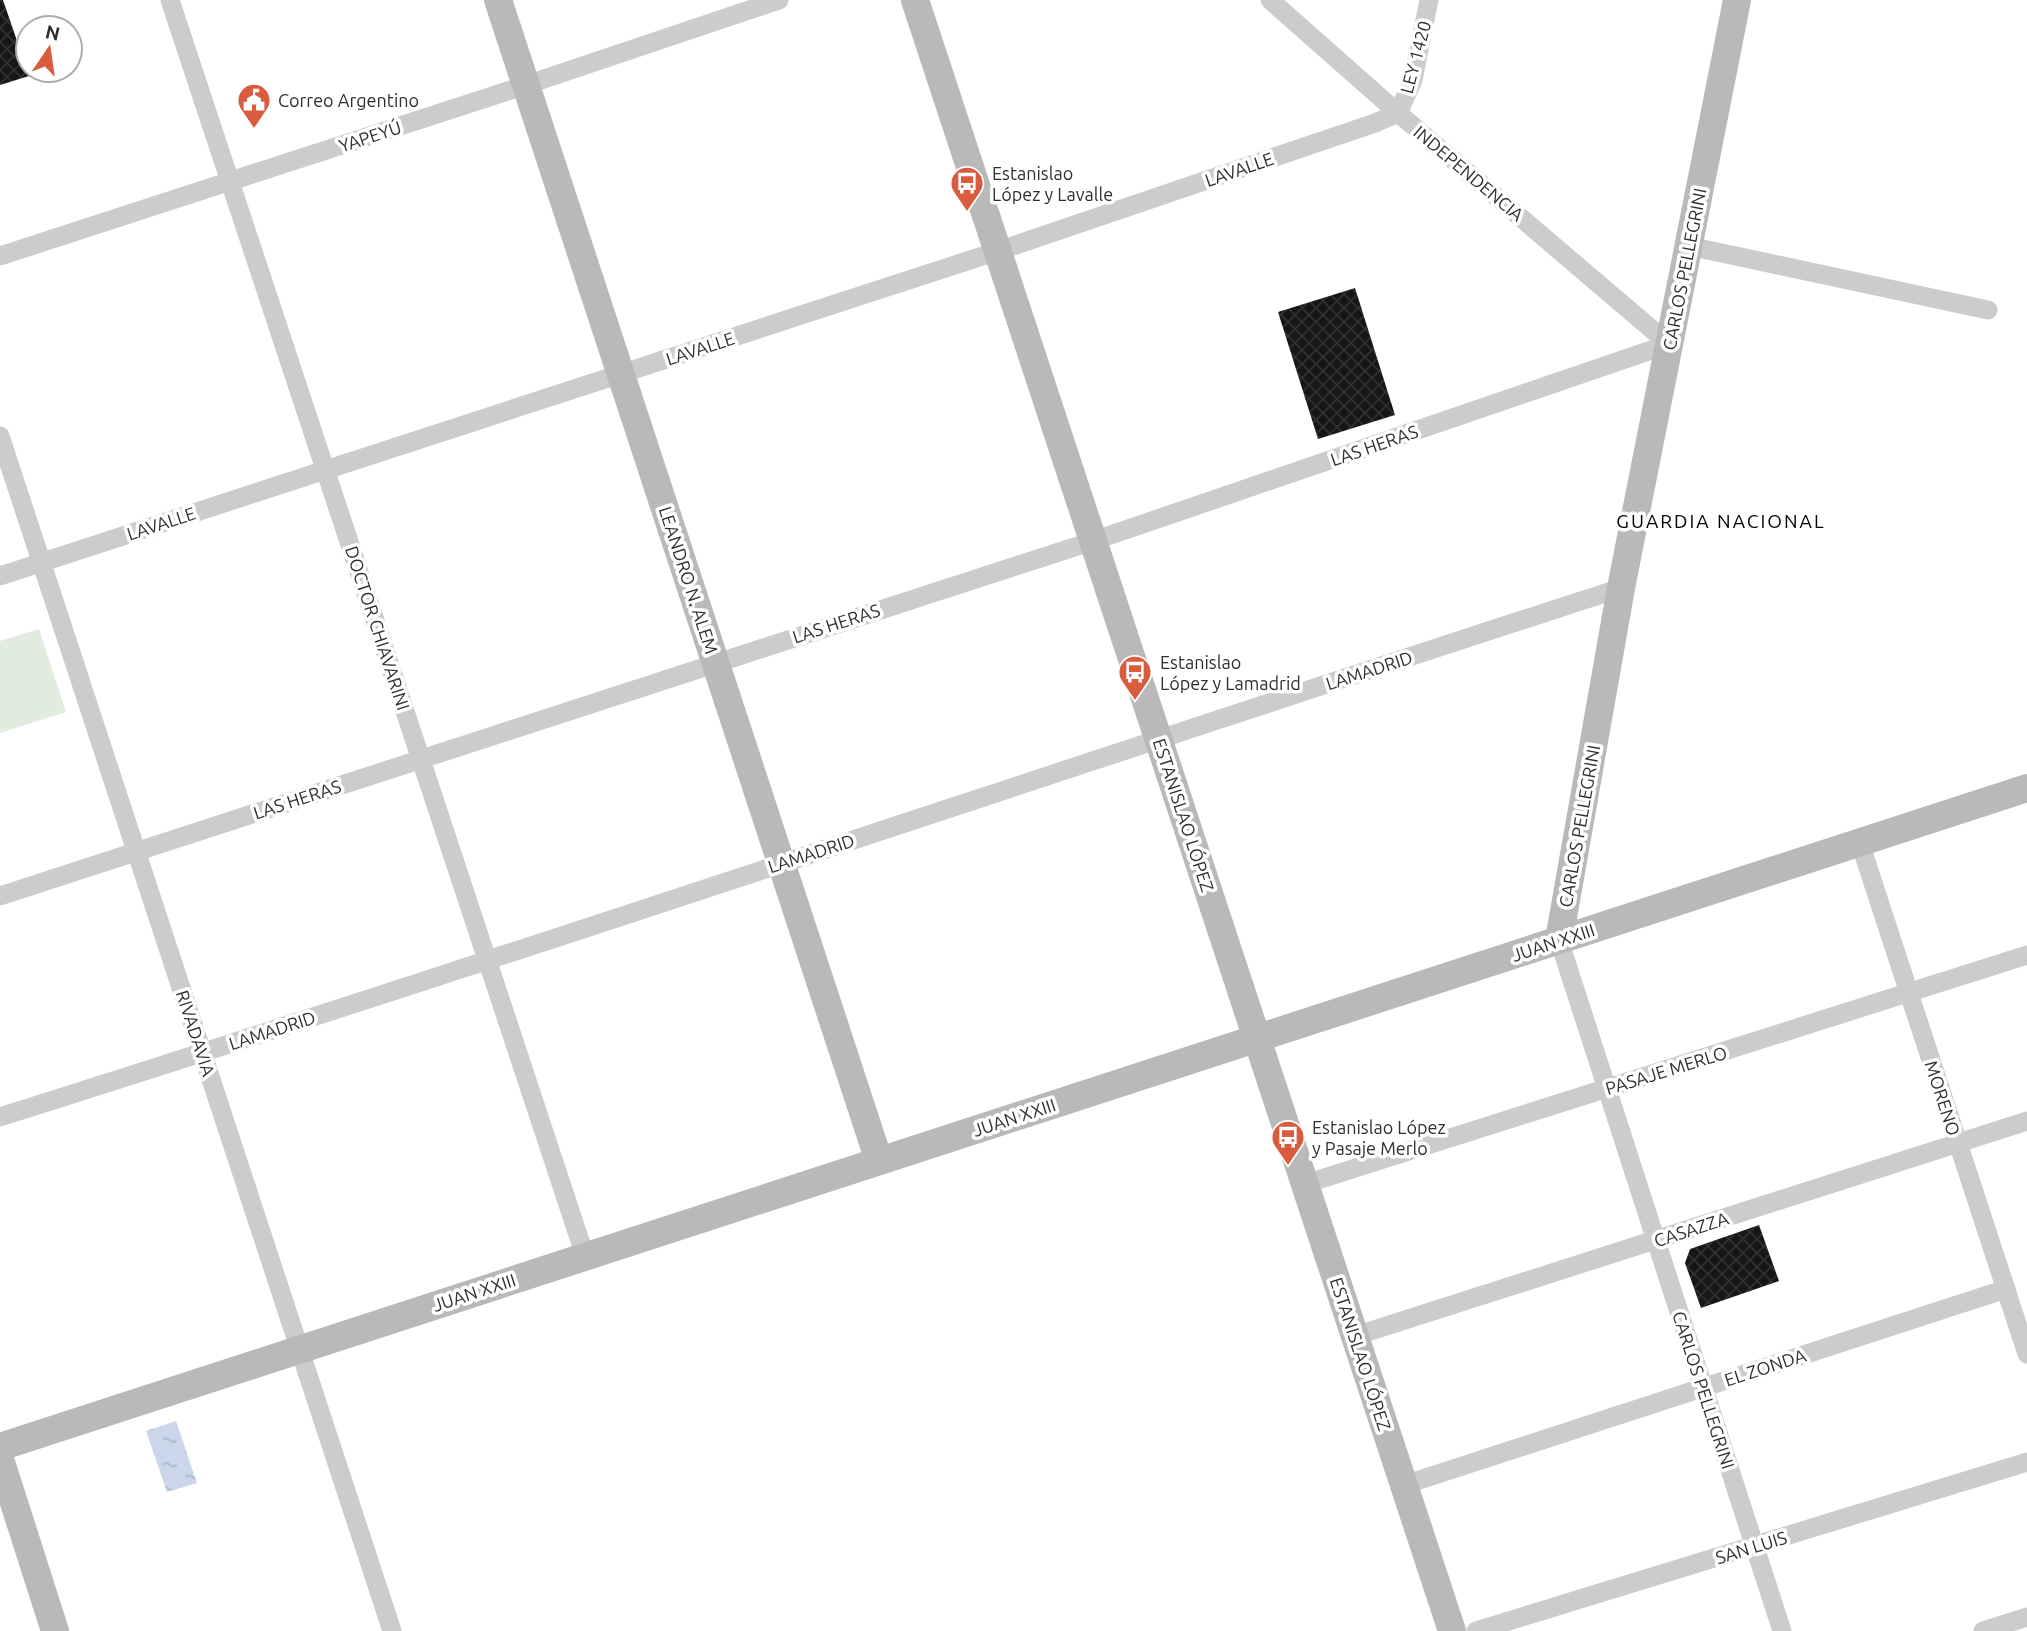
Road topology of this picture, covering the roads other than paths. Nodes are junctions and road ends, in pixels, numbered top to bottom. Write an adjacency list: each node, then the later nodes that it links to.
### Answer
1 (170, 0): 10 (street, DOCTOR CHIAVARINI)
2 (498, 0): 8 (main road, LEANDRO N. ALEM)
3 (779, 0): 8 (street, YAPEYÚ)
4 (915, 0): 12 (main road, ESTANISLAO LÓPEZ)
5 (1270, 0): 9 (street, INDEPENDENCIA)
6 (1429, 0): 9 (street, LEY 1420)
7 (1737, 0): 11 (main road, CARLOS PELLEGRINI)
8 (526, 85): 10 (street, YAPEYÚ); 16 (main road, LEANDRO N. ALEM)
9 (1398, 113): 12 (street, LAVALLE); 15 (street, INDEPENDENCIA)
10 (230, 181): 13 (street, YAPEYÚ); 18 (street, DOCTOR CHIAVARINI)
11 (1689, 246): 14 (street); 15 (main road, CARLOS PELLEGRINI)
12 (998, 251): 16 (street, LAVALLE); 19 (main road, ESTANISLAO LÓPEZ)
13 (0, 256)
14 (1988, 310)
15 (1669, 344): 19 (street, LAS HERAS); 22 (main road, CARLOS PELLEGRINI)
16 (621, 374): 18 (street, LAVALLE); 23 (main road, LEANDRO N. ALEM)
17 (0, 436): 20 (street, RIVADAVIA)
18 (325, 470): 20 (street, LAVALLE); 25 (street, DOCTOR CHIAVARINI)
19 (1093, 541): 23 (street, LAS HERAS); 24 (main road, ESTANISLAO LÓPEZ)
20 (41, 562): 21 (street, LAVALLE); 28 (street, RIVADAVIA)
21 (0, 576)
22 (1621, 588): 24 (street, LAMADRID); 31 (main road, CARLOS PELLEGRINI)
23 (715, 662): 25 (street, LAS HERAS); 29 (main road, LEANDRO N. ALEM)
24 (1158, 738): 29 (street, LAMADRID); 35 (main road, ESTANISLAO LÓPEZ)
25 (421, 758): 28 (street, LAS HERAS); 33 (street, DOCTOR CHIAVARINI)
26 (2027, 788): 27 (main road, JUAN XXIII)
27 (1860, 843): 31 (main road, JUAN XXIII); 34 (street, MORENO)
28 (136, 851): 30 (street, LAS HERAS); 36 (street, RIVADAVIA)
29 (781, 862): 33 (street, LAMADRID); 41 (main road, LEANDRO N. ALEM)
30 (0, 896)
31 (1559, 940): 35 (main road, JUAN XXIII); 37 (street, CARLOS PELLEGRINI)
32 (2027, 955): 34 (street, PASAJE MERLO)
33 (487, 959): 36 (street, LAMADRID); 44 (street, DOCTOR CHIAVARINI)
34 (1909, 994): 37 (street, PASAJE MERLO); 40 (street, MORENO)
35 (1258, 1038): 41 (main road, JUAN XXIII); 42 (main road, ESTANISLAO LÓPEZ)
36 (203, 1053): 38 (street, LAMADRID); 47 (street, RIVADAVIA)
37 (1607, 1089): 42 (street, PASAJE MERLO); 43 (street, CARLOS PELLEGRINI)
38 (0, 1117)
39 (2027, 1121): 40 (street, CASAZZA)
40 (1958, 1144): 43 (street, CASAZZA); 45 (street, MORENO)
41 (879, 1161): 44 (main road, JUAN XXIII)
42 (1305, 1184): 46 (main road, ESTANISLAO LÓPEZ)
43 (1656, 1240): 46 (street, CASAZZA); 49 (street, CARLOS PELLEGRINI)
44 (585, 1256): 47 (main road, JUAN XXIII)
45 (2006, 1289): 48 (street, MORENO); 49 (street, EL ZONDA)
46 (1355, 1336): 53 (main road, ESTANISLAO LÓPEZ)
47 (300, 1349): 50 (main road, JUAN XXIII); 57 (street, RIVADAVIA)
48 (2027, 1354)
49 (1703, 1387): 53 (street, EL ZONDA); 54 (street, CARLOS PELLEGRINI)
50 (0, 1447)
51 (0, 1459): 56 (main road)
52 (2027, 1462): 54 (street, SAN LUIS)
53 (1404, 1485): 58 (main road, ESTANISLAO LÓPEZ)
54 (1755, 1546): 59 (street, SAN LUIS); 60 (street, CARLOS PELLEGRINI)
55 (2027, 1617): 61 (street)
56 (55, 1631)
57 (393, 1631)
58 (1452, 1631)
59 (1476, 1631)
60 (1782, 1631)
61 (1983, 1631)

